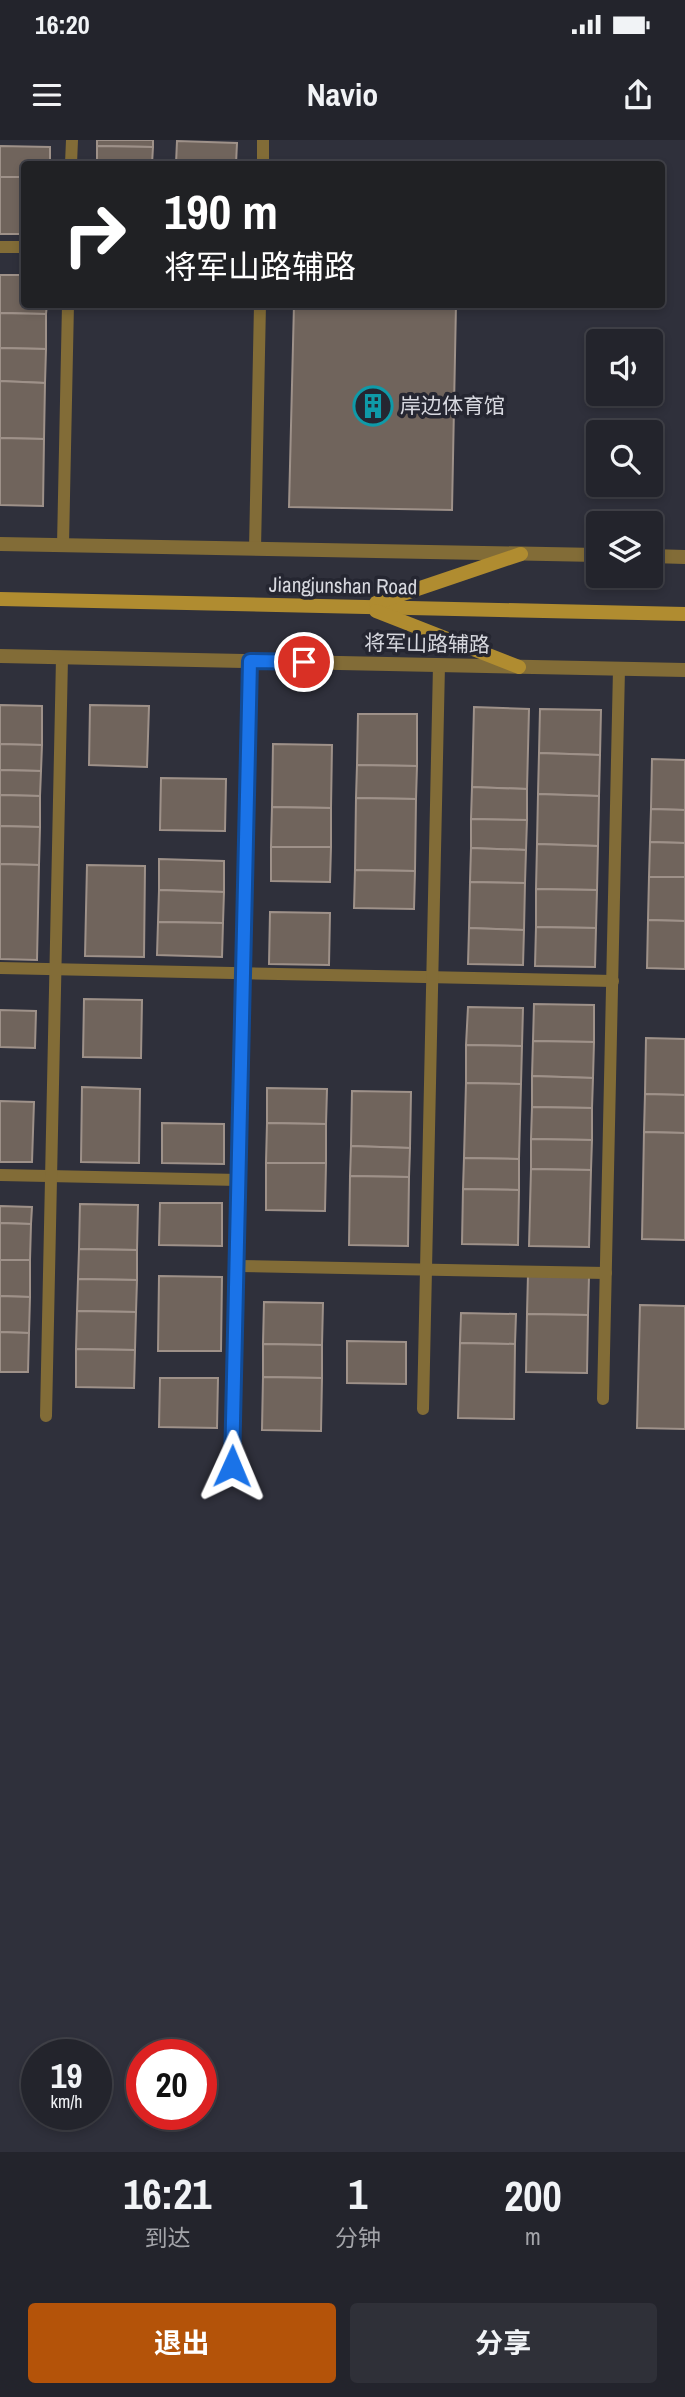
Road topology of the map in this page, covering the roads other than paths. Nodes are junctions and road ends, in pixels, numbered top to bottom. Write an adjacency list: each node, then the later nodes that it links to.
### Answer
1 (72, 140): 3 (lane)
2 (263, 140): 4 (lane)
3 (71, 161)
4 (263, 161)
5 (0, 247): 6 (lane)
6 (21, 247)
7 (68, 308): 10 (lane)
8 (260, 308): 11 (lane)
9 (0, 544): 10 (street)
10 (64, 545): 11 (street)
11 (255, 549): 12 (street)
12 (521, 554): 13 (street); 17 (street)
13 (586, 555)
14 (663, 556): 15 (street)
15 (685, 557)
16 (0, 599): 17 (street, Jiangjunshan Road)
17 (365, 607): 18 (street, Jiangjunshan Road); 23 (street)
18 (685, 614)
19 (0, 656): 20 (street, 将军山路辅路)
20 (62, 657): 21 (street, 将军山路辅路); 27 (lane)
21 (250, 661): 22 (street, 将军山路辅路); 28 (lane)
22 (439, 665): 23 (street, 将军山路辅路); 29 (lane)
23 (519, 667): 24 (street, 将军山路辅路)
24 (619, 669): 25 (street, 将军山路辅路); 30 (lane)
25 (685, 670)
26 (0, 968): 27 (lane)
27 (55, 969): 28 (lane); 32 (lane)
28 (243, 974): 29 (lane); 33 (lane)
29 (432, 977): 30 (lane); 35 (lane)
30 (612, 981): 36 (lane)
31 (0, 1175): 32 (lane)
32 (51, 1176): 33 (lane); 39 (lane)
33 (239, 1180): 34 (lane)
34 (237, 1266): 35 (lane); 40 (lane)
35 (426, 1270): 36 (lane); 38 (lane)
36 (606, 1273): 37 (lane)
37 (603, 1399)
38 (423, 1409)
39 (46, 1416)
40 (232, 1466)

